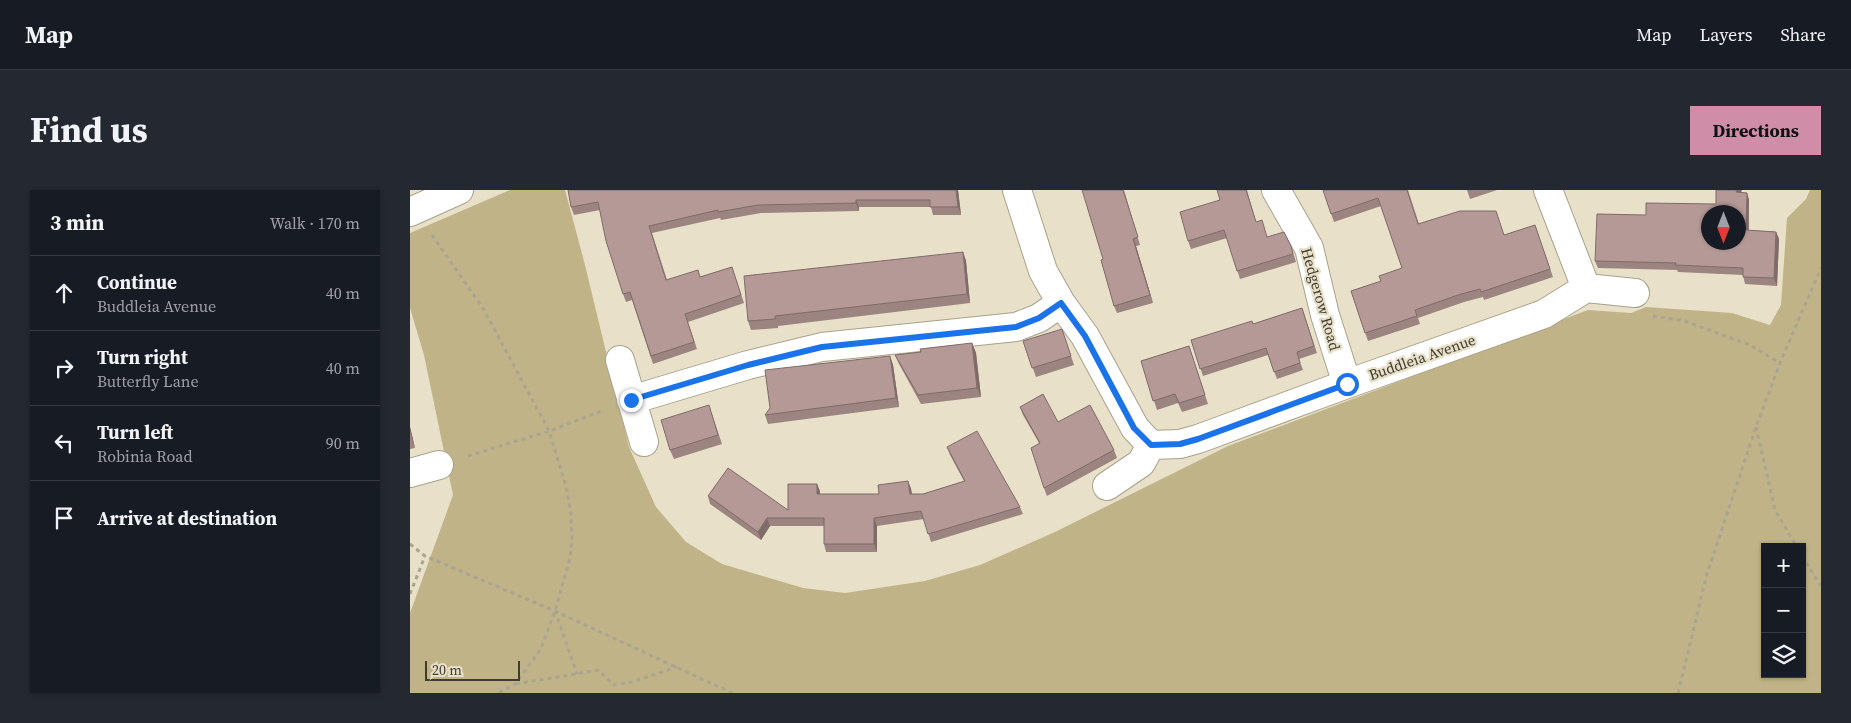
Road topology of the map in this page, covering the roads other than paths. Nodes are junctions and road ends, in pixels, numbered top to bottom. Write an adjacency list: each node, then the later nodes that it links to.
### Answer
1 (459, 190): 5 (street)
2 (1017, 190): 8 (street)
3 (1276, 190): 10 (street, Hedgerow Road)
4 (1548, 190): 6 (street)
5 (414, 210)
6 (1586, 288): 7 (street); 10 (street, Buddleia Avenue)
7 (1635, 293)
8 (1061, 303): 11 (street); 13 (street)
9 (620, 360): 11 (street)
10 (1347, 384): 13 (street, Buddleia Avenue)
11 (631, 400): 12 (street)
12 (644, 442)
13 (1151, 445): 16 (street)
14 (439, 465): 15 (street)
15 (410, 473)
16 (1107, 486)

